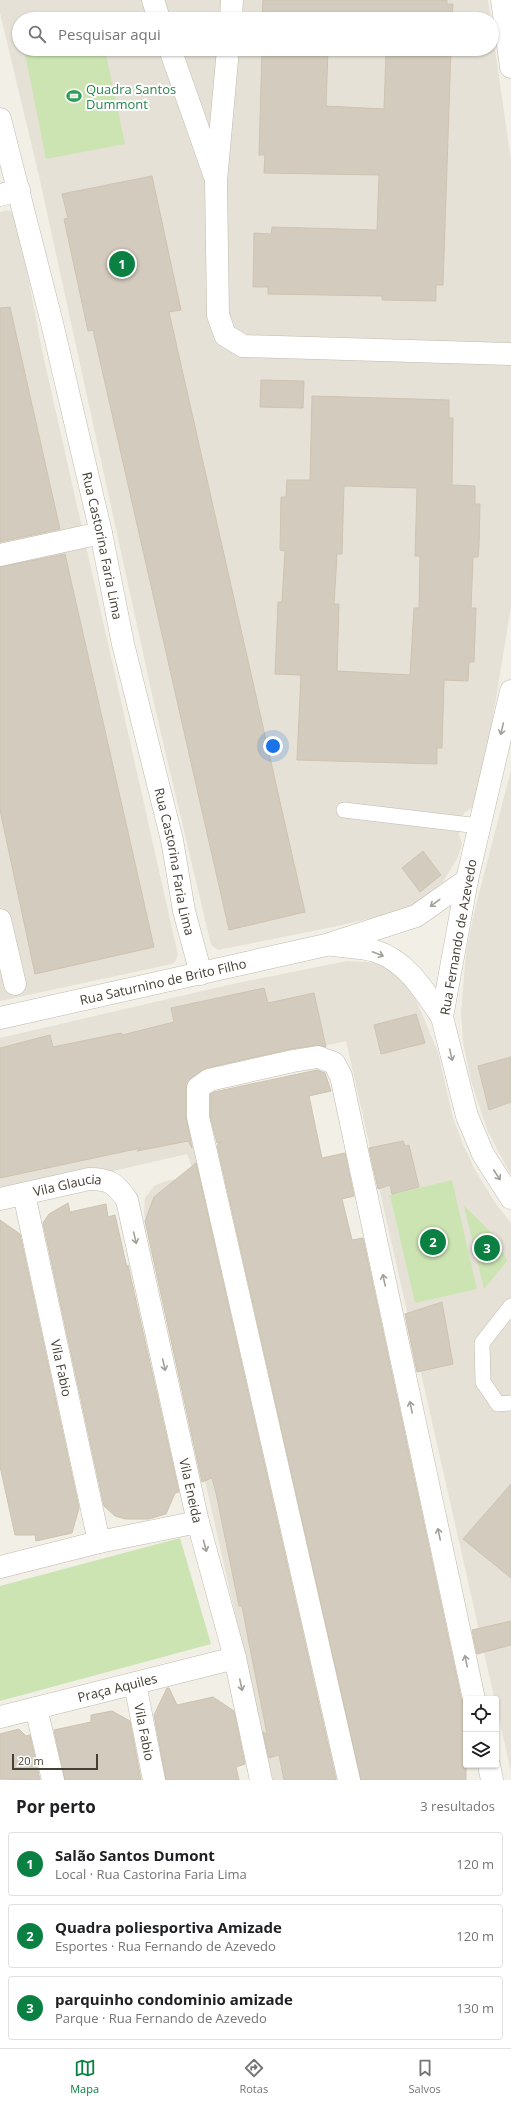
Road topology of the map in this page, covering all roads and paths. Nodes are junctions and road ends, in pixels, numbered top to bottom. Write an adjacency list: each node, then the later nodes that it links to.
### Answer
1 (154, 0): 4 (street)
2 (232, 0): 5 (street)
3 (502, 0): 8 (street)
4 (157, 12)
5 (231, 12)
6 (172, 56): 10 (street)
7 (227, 56): 10 (street)
8 (511, 67)
9 (0, 119): 11 (street, Rua Castorina Faria Lima)
10 (216, 181): 12 (street)
11 (10, 192): 13 (street, Rua Castorina Faria Lima)
12 (511, 354)
13 (101, 533): 14 (street); 21 (street, Rua Castorina Faria Lima)
14 (0, 555)
15 (511, 691): 17 (street, Rua Fernando de Azevedo, one-way to 17)
16 (344, 810): 17 (lane)
17 (479, 826): 18 (street, Rua Fernando de Azevedo)
18 (466, 880): 20 (street, Rua Saturnino de Brito Filho, one-way to 20); 23 (street, Rua Fernando de Azevedo)
19 (0, 920): 22 (street)
20 (326, 945): 21 (street, Rua Saturnino de Brito Filho); 23 (street, Rua Saturnino de Brito Filho, one-way to 23)
21 (201, 974): 24 (street, Rua Saturnino de Brito Filho)
22 (15, 984)
23 (442, 1017): 26 (street, Rua Fernando de Azevedo, one-way to 26)
24 (0, 1018)
25 (24, 1194): 27 (street, Vila Glaucia); 28 (street, Vila Glaucia); 32 (street, Vila Fabio)
26 (511, 1198)
27 (0, 1199)
28 (127, 1200): 31 (street, Vila Eneida, one-way to 31)
29 (511, 1306): 30 (lane)
30 (511, 1403)
31 (198, 1522): 32 (street); 34 (street, Vila Eneida, one-way to 34)
32 (99, 1542): 33 (street)
33 (1, 1563)
34 (235, 1658): 35 (street, Praça Aquiles); 42 (street, Vila Eneida, one-way to 42)
35 (135, 1684): 37 (street, Praça Aquiles); 41 (street, Vila Fabio)
36 (473, 1696): 43 (street, one-way to 43)
37 (36, 1708): 38 (street, Praça Aquiles); 40 (street)
38 (0, 1717)
39 (490, 1768): 44 (street)
40 (53, 1780)
41 (154, 1780)
42 (260, 1780)
43 (349, 1780)
44 (492, 1780)

